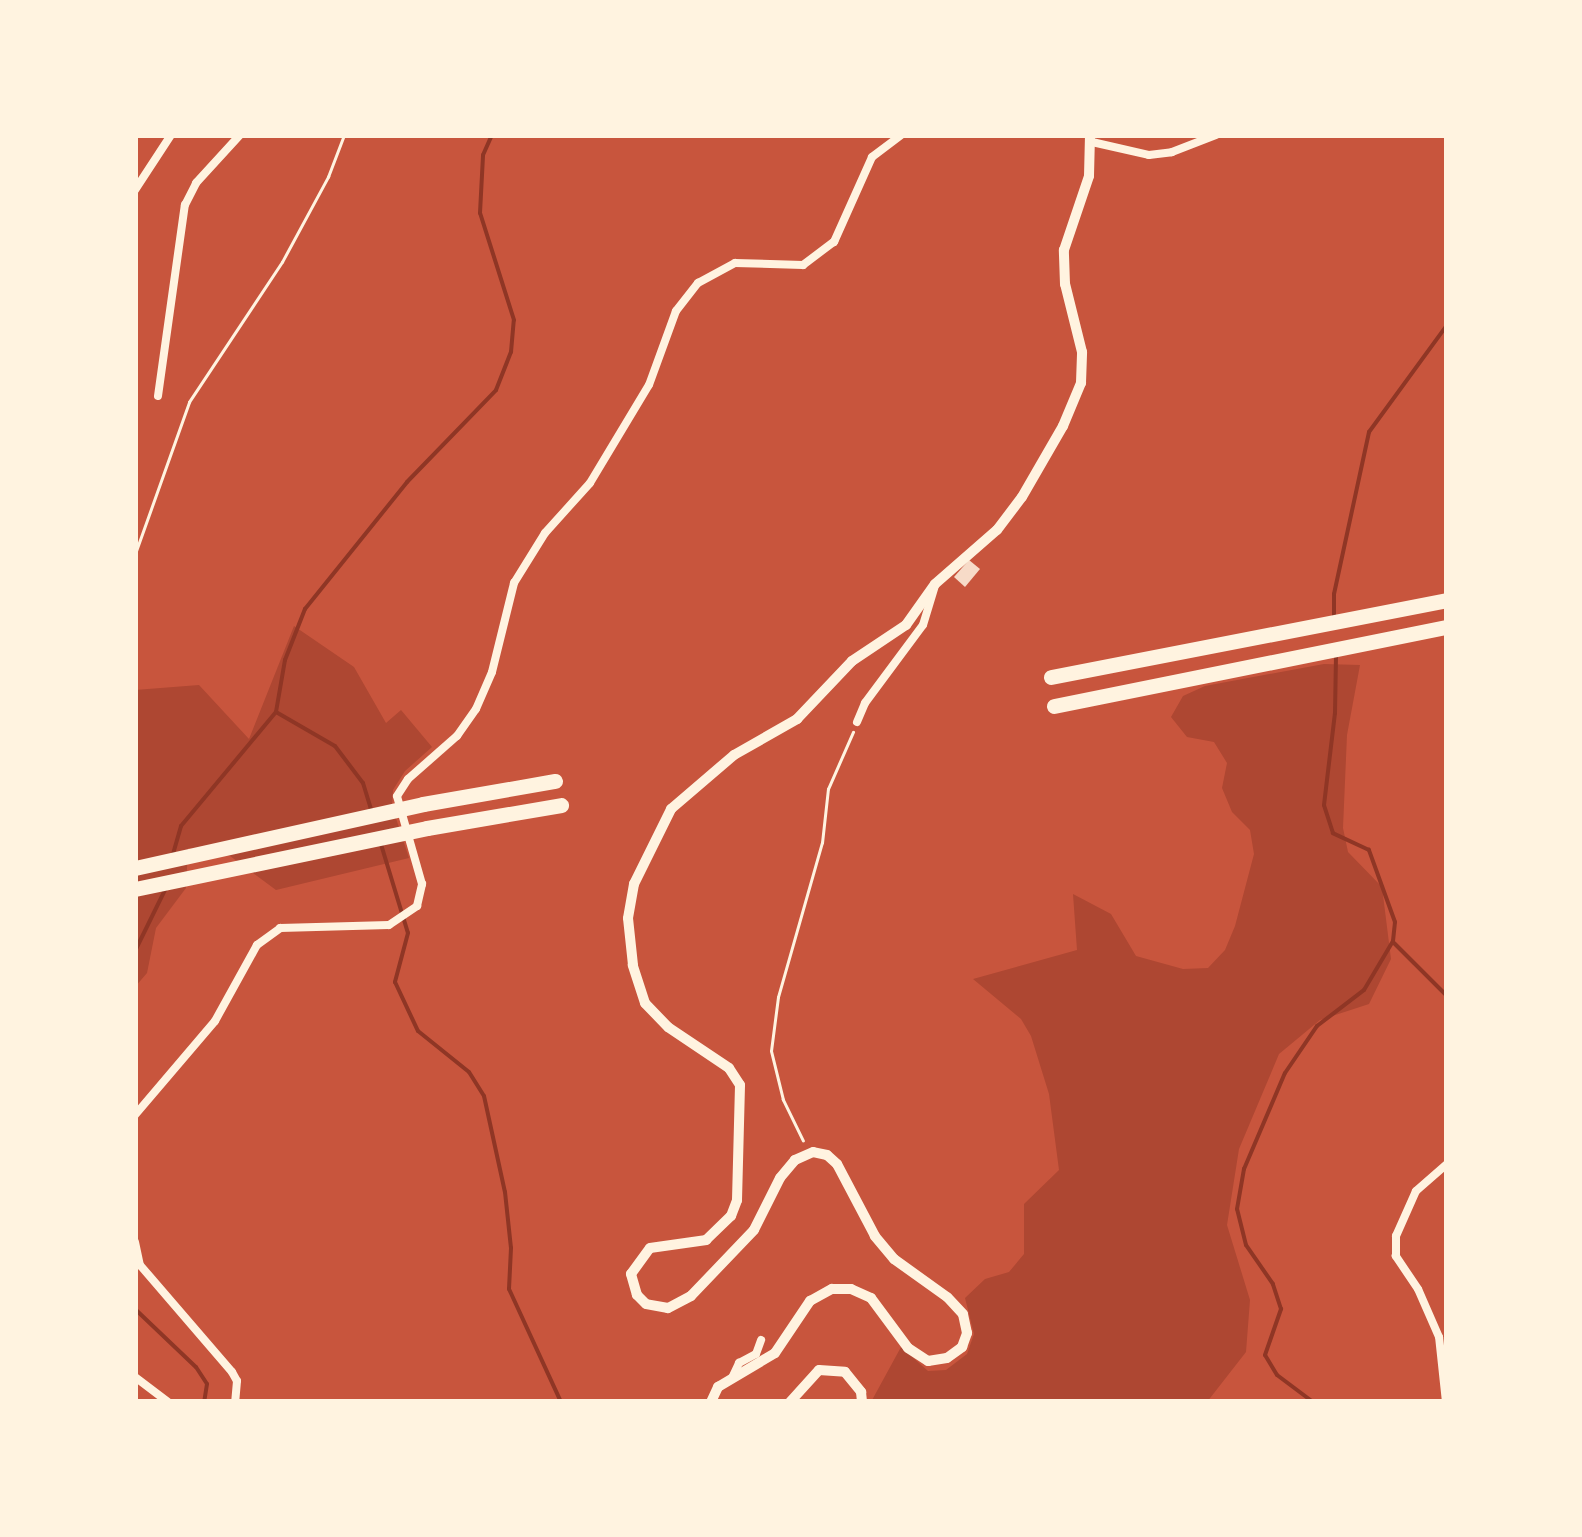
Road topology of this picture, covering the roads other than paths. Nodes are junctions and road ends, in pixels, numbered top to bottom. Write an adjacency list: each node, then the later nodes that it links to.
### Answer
1 (171, 135): 6 (street)
2 (240, 135): 7 (street)
3 (901, 135): 18 (street)
4 (1216, 135): 5 (street)
5 (1091, 139): 8 (street)
6 (135, 190)
7 (158, 396)
8 (935, 584): 13 (street); 23 (street)
9 (1447, 600): 11 (highway)
10 (1447, 627): 12 (highway)
11 (1051, 677)
12 (1054, 706)
13 (857, 722)
14 (555, 781): 16 (highway)
15 (561, 806): 17 (highway)
16 (135, 868)
17 (135, 889)
18 (135, 1115)
19 (1447, 1164): 29 (street)
20 (135, 1242): 25 (street)
21 (761, 1340): 23 (street)
22 (135, 1377): 24 (street)
23 (732, 1379): 26 (street)
24 (168, 1402)
25 (236, 1402)
26 (711, 1402)
27 (790, 1402): 28 (street)
28 (862, 1402)
29 (1446, 1402)

